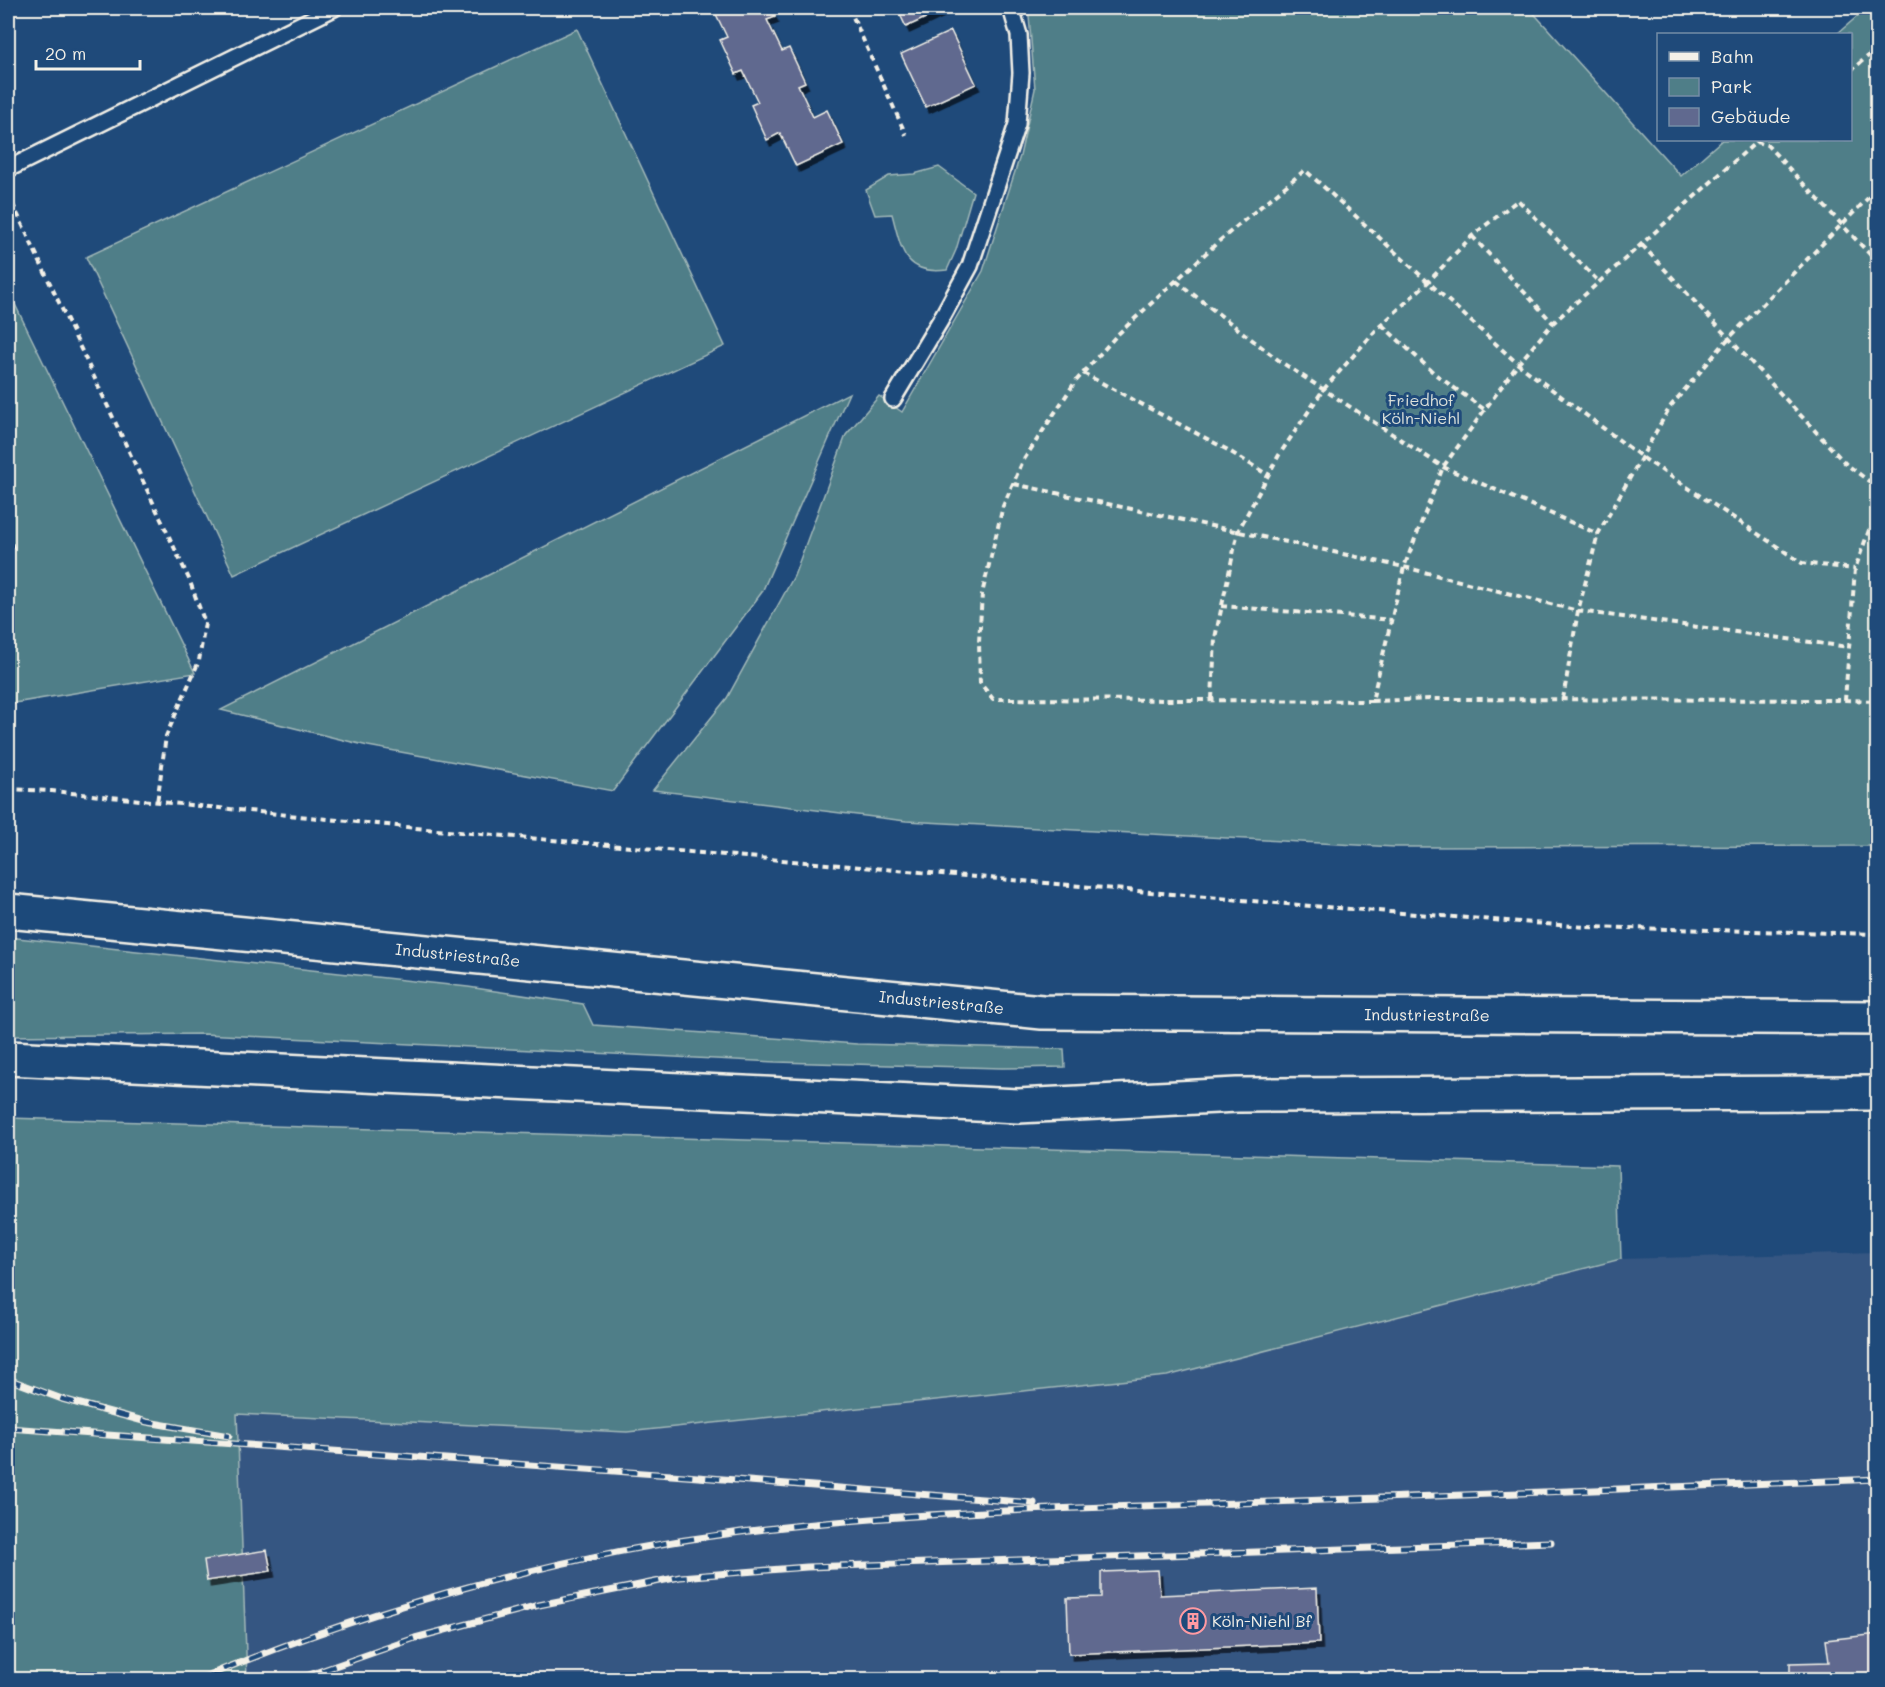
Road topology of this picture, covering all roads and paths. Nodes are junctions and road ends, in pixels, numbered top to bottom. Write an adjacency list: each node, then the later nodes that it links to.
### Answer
1 (334, 8): 9 (lane)
2 (849, 8): 6 (path)
3 (1011, 8): 25 (lane)
4 (1878, 48): 5 (path)
5 (1852, 70)
6 (906, 135)
7 (1772, 141): 8 (path)
8 (1767, 145): 12 (path); 14 (path)
9 (8, 169)
10 (1878, 188): 12 (path)
11 (8, 194): 49 (path)
12 (1840, 224): 15 (path); 21 (path)
13 (1472, 236): 17 (path); 18 (path); 19 (path)
14 (1642, 245): 18 (path); 21 (path)
15 (1878, 263)
16 (1176, 281): 17 (path); 23 (path); 24 (path)
17 (1428, 282): 20 (path); 22 (path)
18 (1599, 282): 19 (path)
19 (1553, 323): 22 (path)
20 (1382, 325): 24 (path); 26 (path)
21 (1728, 339): 27 (path); 31 (path)
22 (1518, 364): 26 (path); 27 (path)
23 (1083, 373): 29 (path); 30 (path)
24 (1323, 390): 28 (path); 29 (path)
25 (893, 399)
26 (1485, 410): 28 (path)
27 (1643, 458): 35 (path); 38 (path)
28 (1443, 467): 35 (path); 37 (path)
29 (1268, 475): 33 (path)
30 (1014, 484): 33 (path); 43 (path)
31 (1878, 488)
32 (1878, 515): 38 (path)
33 (1238, 531): 37 (path); 39 (path)
34 (8, 534): 36 (path)
35 (1598, 534): 40 (path)
36 (8, 550)
37 (1404, 567): 40 (path); 41 (path)
38 (1854, 569): 42 (path)
39 (1221, 606): 41 (path); 43 (path)
40 (1578, 611): 42 (path); 44 (path)
41 (1392, 620): 47 (path)
42 (1848, 647): 45 (path)
43 (1212, 699): 47 (path)
44 (1563, 699): 45 (path); 47 (path)
45 (1845, 700): 46 (path)
46 (1878, 700)
47 (1372, 701)
48 (8, 789): 49 (path)
49 (158, 803): 51 (path)
50 (8, 911): 52 (highway, Industriestraße)
51 (1878, 934)
52 (1878, 1018)
53 (8, 1058): 54 (highway)
54 (1878, 1093)

